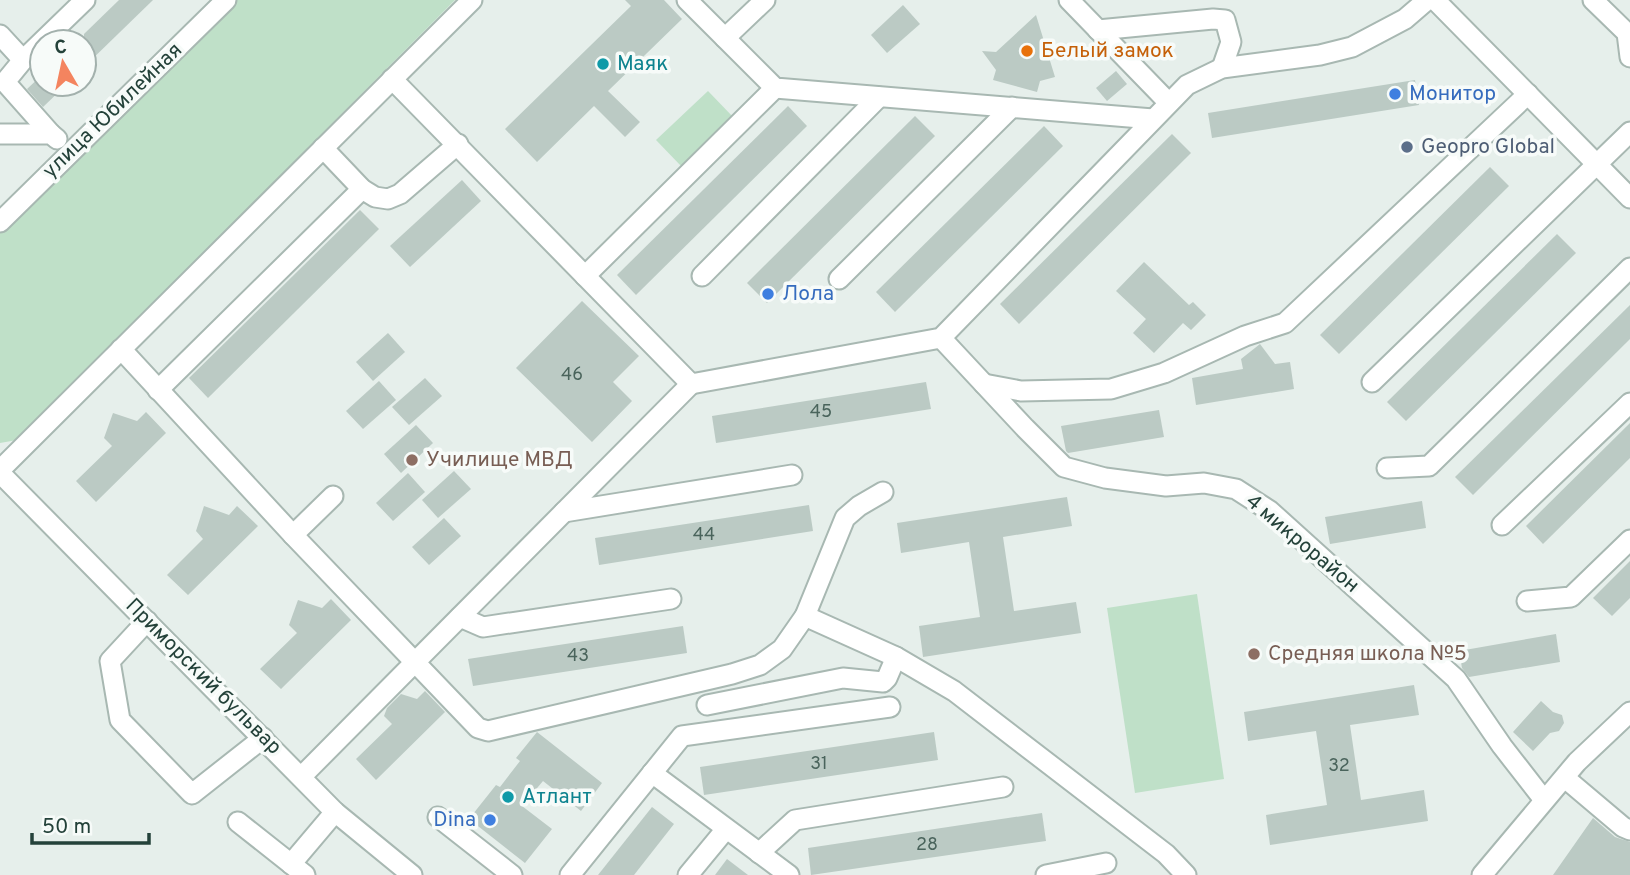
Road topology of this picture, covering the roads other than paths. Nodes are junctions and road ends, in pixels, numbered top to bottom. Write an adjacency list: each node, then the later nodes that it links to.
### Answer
1 (85, 0): 14 (street)
2 (226, 0): 29 (street, улица Юбилейная)
3 (472, 0): 16 (street)
4 (687, 0): 12 (street)
5 (765, 0): 12 (street)
6 (1069, 0): 10 (street)
7 (1427, 0): 15 (street)
8 (1435, 0): 19 (street)
9 (1593, 0): 13 (street)
10 (1098, 30): 15 (street); 21 (street)
11 (0, 34): 14 (street)
12 (725, 38): 18 (street)
13 (1630, 57)
14 (23, 60): 17 (street)
15 (1222, 68): 21 (street)
16 (392, 79): 27 (street); 28 (street)
17 (3, 84): 26 (street)
18 (775, 88): 20 (street); 35 (street)
19 (1528, 94): 30 (street); 42 (street)
20 (879, 97): 22 (street); 36 (street)
21 (1169, 103): 23 (street)
22 (1012, 107): 23 (street); 37 (street)
23 (1153, 119): 38 (street)
24 (1630, 132): 30 (street)
25 (0, 134): 26 (street)
26 (51, 134): 29 (street)
27 (458, 144): 31 (street); 35 (street)
28 (323, 148): 31 (street); 39 (street)
29 (71, 152): 33 (street, улица Юбилейная)
30 (1597, 164): 32 (street); 40 (street)
31 (362, 189): 43 (street)
32 (1630, 198)
33 (0, 222)
34 (1630, 268): 45 (street)
35 (585, 276): 41 (street)
36 (702, 276)
37 (839, 279)
38 (941, 338): 41 (street); 42 (street, 4 микрорайон)
39 (121, 349): 43 (street); 46 (street)
40 (1372, 382)
41 (691, 384): 50 (street)
42 (984, 384): 71 (street, 4 микрорайон)
43 (158, 390): 52 (street)
44 (1630, 403): 51 (street)
45 (1387, 468)
46 (0, 471): 58 (street, Приморский бульвар)
47 (792, 475): 50 (street)
48 (883, 492): 56 (street)
49 (333, 496): 52 (street)
50 (564, 512): 57 (street)
51 (1502, 525)
52 (293, 535): 60 (street)
53 (1630, 540): 55 (street)
54 (671, 599): 57 (street)
55 (1527, 601)
56 (805, 616): 59 (street); 61 (street)
57 (460, 617): 60 (street)
58 (147, 621): 66 (street, Приморский бульвар); 66 (street)
59 (897, 657): 62 (street); 86 (street)
60 (416, 661): 61 (street); 68 (street)
61 (732, 674): 62 (street)
62 (707, 705): 65 (street)
63 (890, 707): 65 (street)
64 (1630, 712): 69 (street)
65 (682, 736): 67 (street)
66 (263, 738): 68 (street, Приморский бульвар)
67 (652, 773): 75 (street); 82 (street)
68 (301, 777): 72 (street, Приморский бульвар)
69 (1564, 778): 71 (street); 76 (street)
70 (1003, 787): 77 (street)
71 (1544, 800): 87 (street)
72 (335, 812): 79 (street); 80 (street, Приморский бульвар)
73 (438, 817): 81 (street)
74 (238, 822): 79 (street)
75 (726, 829): 77 (street); 83 (street)
76 (1630, 830)
77 (759, 853): 84 (street)
78 (1106, 863): 85 (street)
79 (298, 869)
80 (412, 875)
81 (512, 875)
82 (570, 875)
83 (688, 875)
84 (789, 875)
85 (1045, 875)
86 (1186, 875)
87 (1482, 875)

